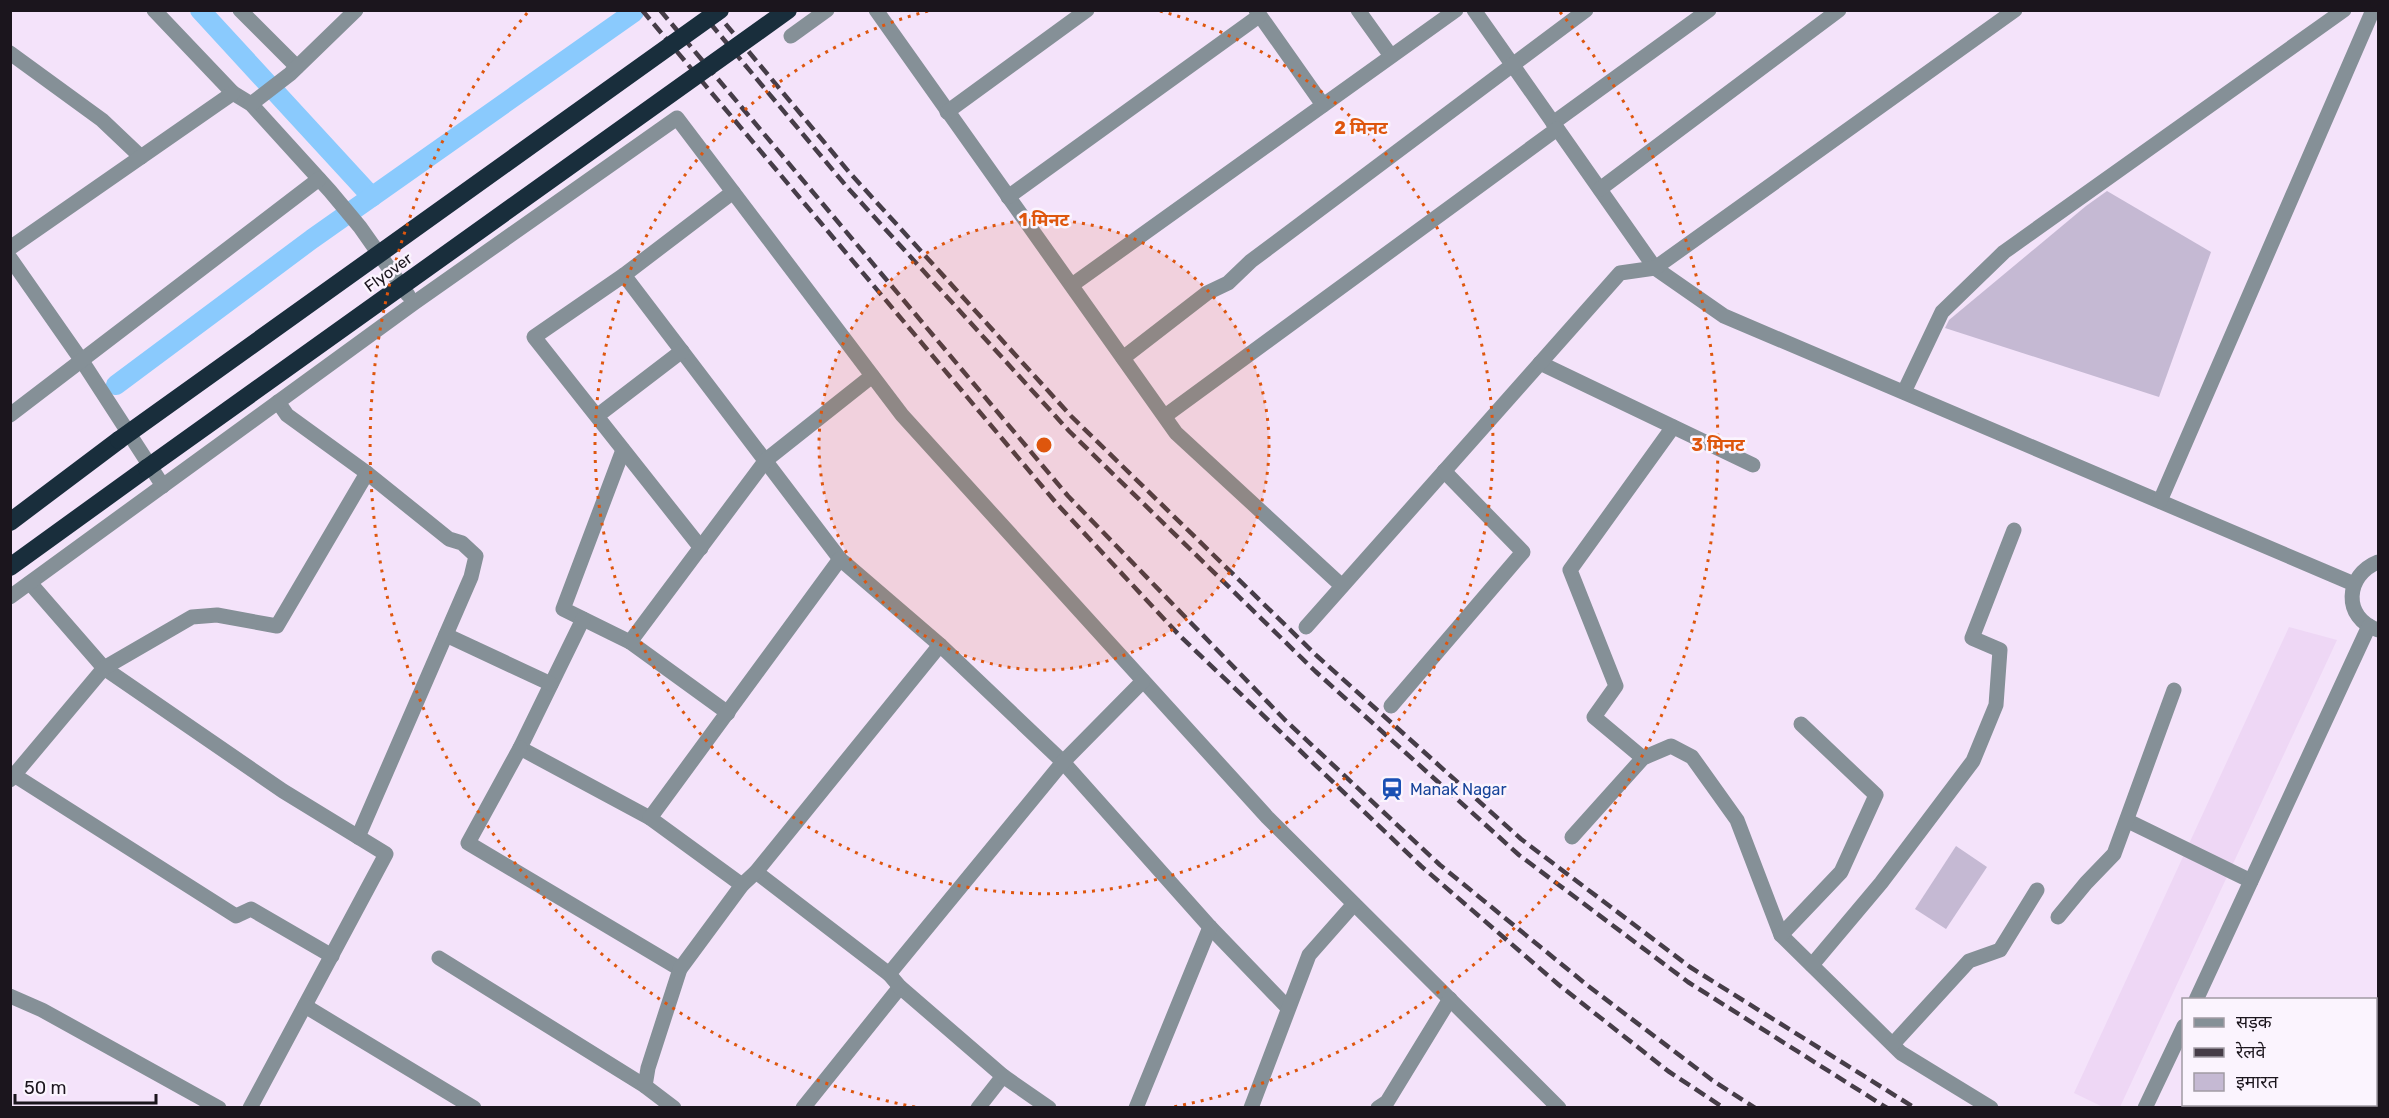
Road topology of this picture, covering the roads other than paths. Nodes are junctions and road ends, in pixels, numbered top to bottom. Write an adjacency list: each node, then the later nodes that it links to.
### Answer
1 (154, 10): 24 (street)
2 (240, 10): 23 (street)
3 (356, 10): 23 (street)
4 (720, 10): 58 (highway, Flyover, bridge)
5 (788, 10): 63 (highway, Flyover, bridge)
6 (827, 10): 19 (street)
7 (876, 10): 27 (street)
8 (1087, 10): 27 (street)
9 (1358, 10): 21 (street)
10 (1456, 10): 21 (street)
11 (1474, 10): 22 (street)
12 (1586, 10): 22 (street)
13 (1709, 10): 28 (street)
14 (1839, 10): 31 (street)
15 (2015, 10): 36 (street)
16 (2344, 10): 45 (street)
17 (2373, 10): 57 (street)
18 (1258, 13): 26 (street); 33 (street)
19 (791, 36)
20 (10, 53): 29 (street)
21 (1392, 56): 26 (street)
22 (1512, 65): 28 (street); 41 (street)
23 (293, 70): 25 (street)
24 (233, 93): 25 (street); 29 (street)
25 (255, 101): 30 (street)
26 (1323, 105): 38 (street)
27 (947, 112): 33 (street)
28 (1555, 126): 31 (street); 49 (street)
29 (141, 157): 34 (street)
30 (319, 179): 39 (street); 42 (street)
31 (1599, 189): 36 (street)
32 (733, 192): 37 (street); 39 (street); 44 (street)
33 (1008, 197): 38 (street)
34 (10, 248)
35 (10, 258): 42 (street)
36 (1655, 268): 43 (street); 45 (street)
37 (624, 275): 40 (street); 48 (street)
38 (1072, 285): 41 (street)
39 (414, 303): 46 (street)
40 (682, 351): 48 (street); 52 (street)
41 (1123, 358): 49 (street)
42 (82, 361): 47 (street); 56 (street)
43 (1540, 363): 50 (street); 54 (street)
44 (872, 376): 52 (street); 75 (street)
45 (1904, 392): 57 (street)
46 (278, 402): 55 (street); 56 (street)
47 (10, 416)
48 (597, 416): 51 (street)
49 (1165, 417): 66 (street)
50 (1673, 427): 53 (street); 82 (street)
51 (624, 450): 60 (street); 68 (street)
52 (766, 460): 60 (street); 61 (street)
53 (1753, 465)
54 (1444, 471): 66 (street); 78 (street)
55 (367, 473): 71 (street); 74 (street)
56 (163, 486): 64 (street)
57 (2160, 501): 65 (street)
58 (10, 522)
59 (2014, 530): 99 (street)
60 (700, 548): 72 (street)
61 (840, 559): 73 (street); 79 (street)
62 (2379, 562): 65 (street)
63 (10, 567)
64 (30, 583): 67 (street); 74 (street)
65 (2354, 584): 70 (street)
66 (1342, 586): 69 (street)
67 (10, 597)
68 (583, 619): 72 (street); 76 (street)
69 (1306, 627)
70 (2374, 628): 90 (street)
71 (446, 635): 76 (street); 87 (street)
72 (630, 642): 79 (street)
73 (940, 645): 83 (street); 89 (street)
74 (104, 668): 84 (street); 87 (street)
75 (1143, 681): 83 (street); 93 (street)
76 (551, 684): 81 (street)
77 (2174, 690): 86 (street)
78 (1391, 706)
79 (728, 712): 85 (street)
80 (1802, 724): 96 (street)
81 (520, 748): 85 (street); 100 (street)
82 (1643, 758): 88 (street); 96 (street)
83 (1063, 762): 95 (street); 101 (street)
84 (12, 778): 97 (street)
85 (650, 818): 91 (street)
86 (2128, 821): 90 (street); 94 (street)
87 (358, 837): 97 (street)
88 (1572, 837)
89 (756, 872): 91 (street); 101 (street)
90 (2251, 881): 104 (street)
91 (742, 885): 100 (street)
92 (2037, 891): 109 (street)
93 (1354, 904): 105 (street); 107 (street)
94 (2058, 917)
95 (1210, 927): 107 (street); 119 (street)
96 (1781, 935): 99 (street)
97 (332, 956): 106 (street)
98 (439, 958): 111 (street)
99 (1812, 964): 109 (street)
100 (680, 969): 111 (street)
101 (889, 974): 102 (street)
102 (900, 987): 110 (street); 116 (street)
103 (10, 996): 112 (street)
104 (2196, 998)
105 (1450, 999): 121 (street); 122 (street)
106 (304, 1006): 113 (street); 114 (street)
107 (1288, 1008): 120 (street)
108 (2182, 1030): 124 (street)
109 (1893, 1044): 123 (street)
110 (1003, 1076): 117 (street); 118 (street)
111 (645, 1086): 115 (street)
112 (219, 1107)
113 (250, 1107)
114 (474, 1107)
115 (674, 1107)
116 (803, 1107)
117 (978, 1107)
118 (1049, 1107)
119 (1136, 1107)
120 (1251, 1107)
121 (1377, 1107)
122 (1559, 1107)
123 (1991, 1107)
124 (2145, 1107)

